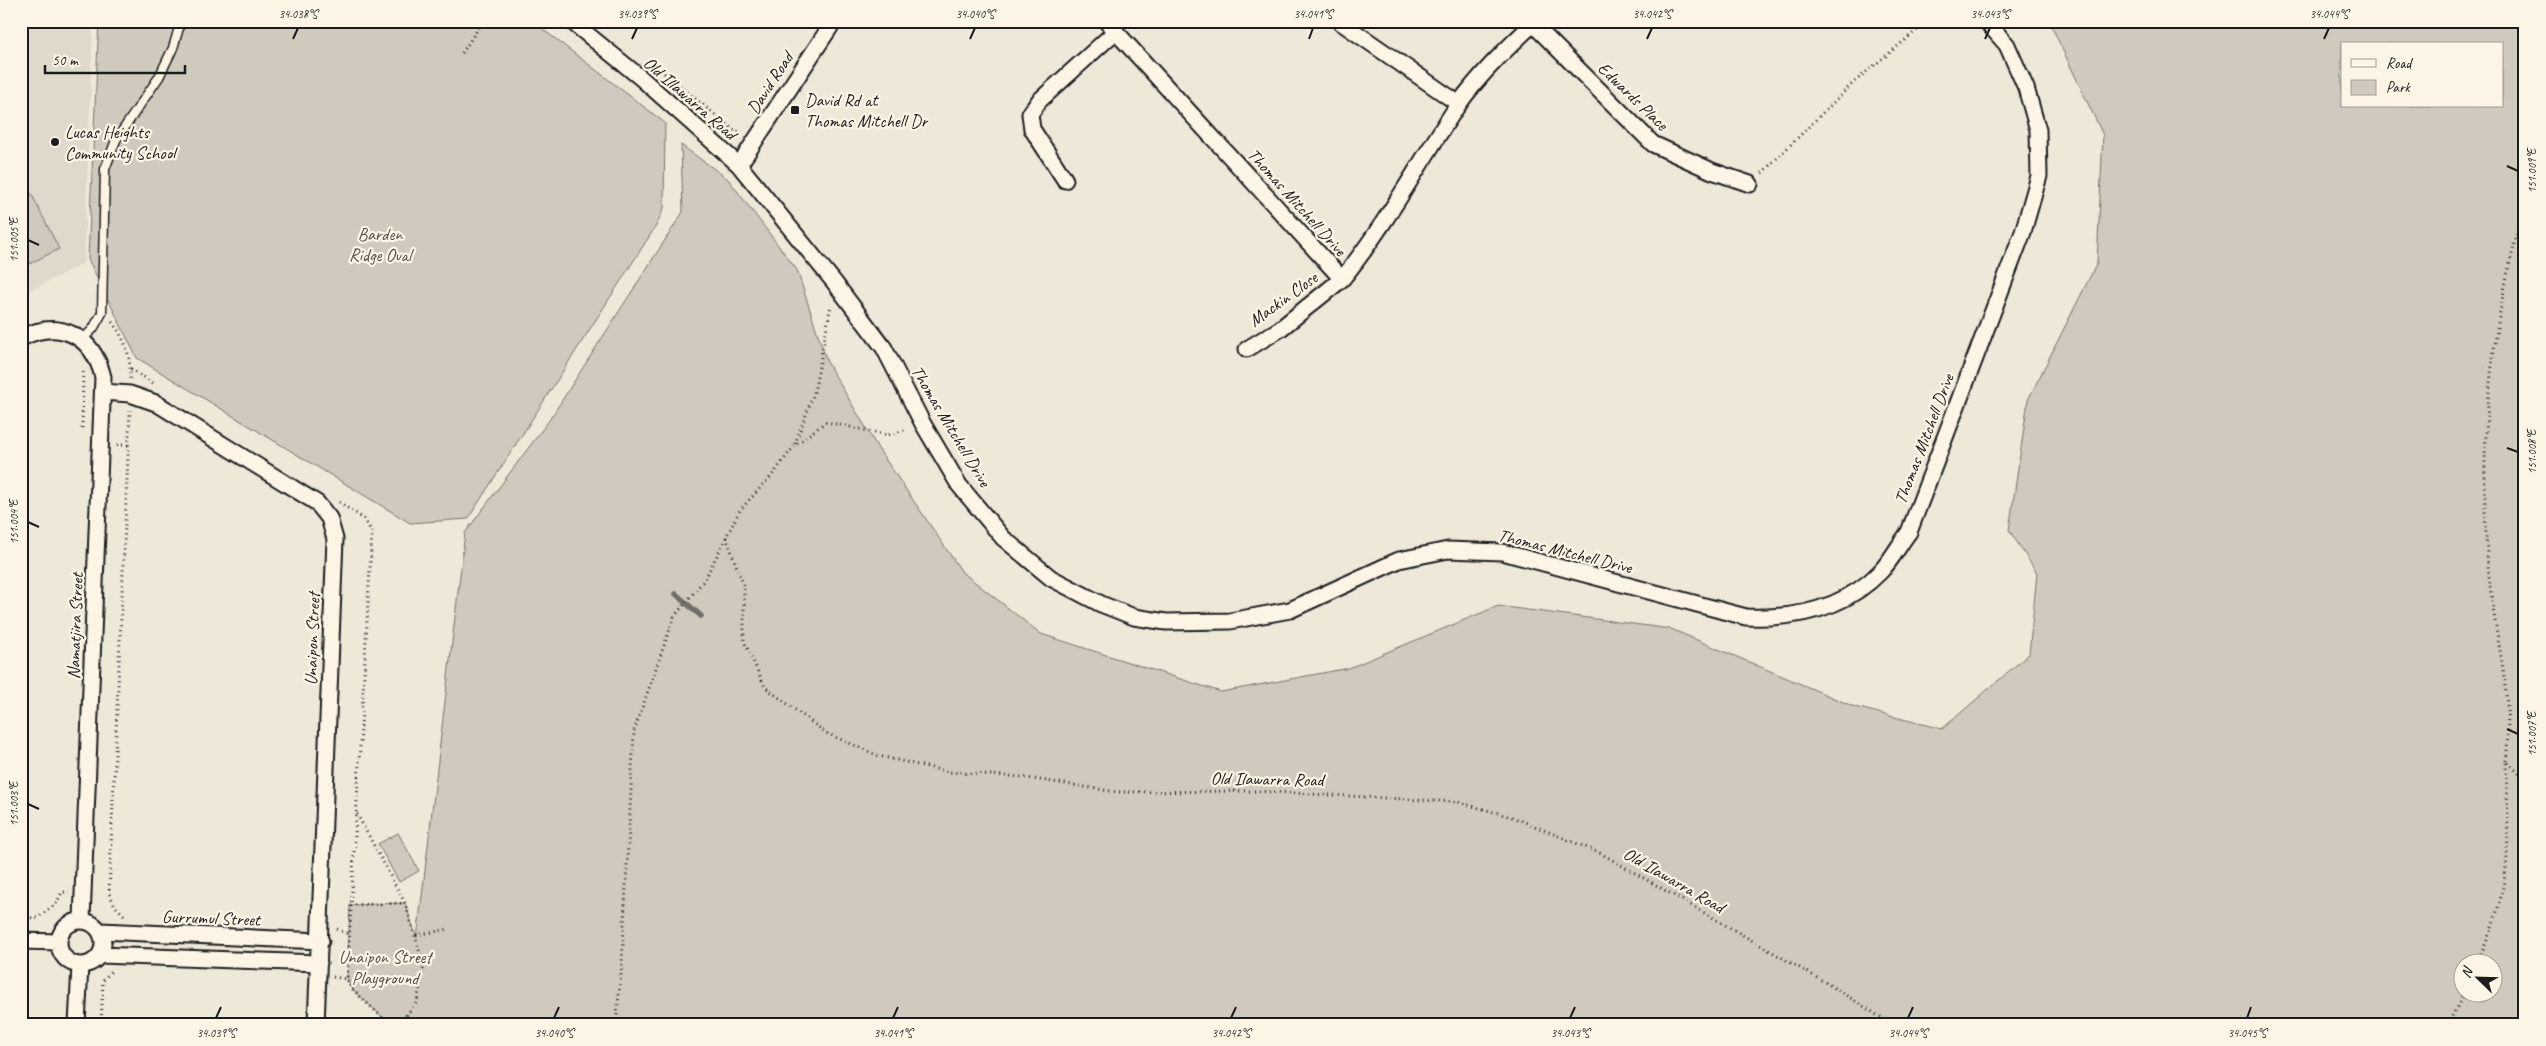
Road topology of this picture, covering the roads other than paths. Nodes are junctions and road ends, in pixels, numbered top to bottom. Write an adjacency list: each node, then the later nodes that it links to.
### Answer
1 (181, 21): 14 (lane)
2 (571, 21): 9 (street, Old Illawarra Road)
3 (834, 21): 9 (street, David Road)
4 (1339, 21): 8 (street)
5 (1986, 21): 9 (street, Thomas Mitchell Drive)
6 (1534, 23): 8 (street, Thomas Mitchell Drive); 11 (street, Edwards Place)
7 (1111, 26): 10 (street); 12 (street, Thomas Mitchell Drive)
8 (1459, 104): 12 (street, Thomas Mitchell Drive)
9 (738, 165)
10 (1065, 180)
11 (1750, 184)
12 (1342, 279): 15 (street, Mackin Close)
13 (21, 338): 14 (street)
14 (82, 340): 16 (street, Namatjira Street)
15 (1246, 349)
16 (103, 392): 17 (street, Namatjira Street); 20 (street, Unaipon Street)
17 (82, 920): 18 (street); 21 (street)
18 (100, 931): 20 (street, Gurrumul Street); 22 (street)
19 (21, 941): 21 (street)
20 (321, 941): 23 (street, Unaipon Street)
21 (59, 942): 24 (street)
22 (100, 955): 23 (street); 24 (street)
23 (319, 963): 26 (street, Unaipon Street)
24 (80, 965): 25 (street)
25 (77, 1025)
26 (316, 1025)

